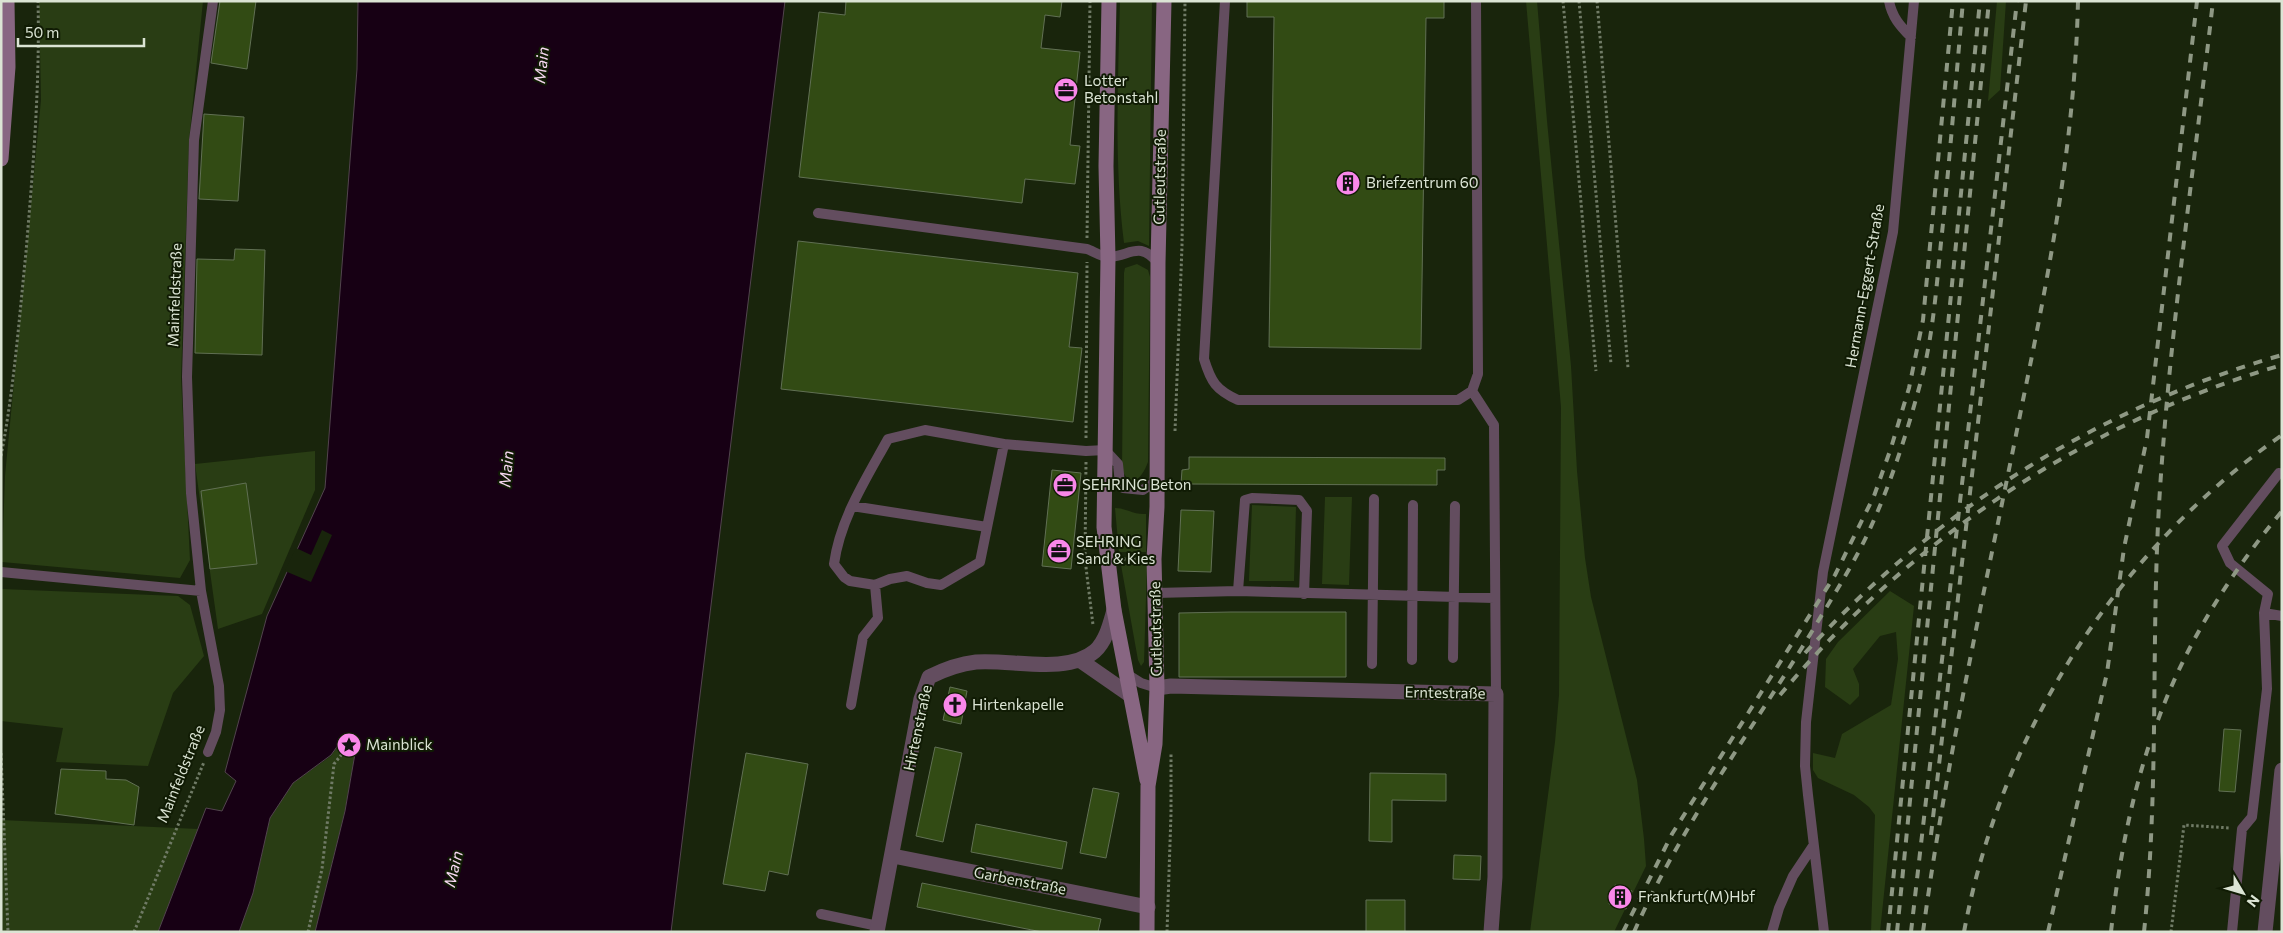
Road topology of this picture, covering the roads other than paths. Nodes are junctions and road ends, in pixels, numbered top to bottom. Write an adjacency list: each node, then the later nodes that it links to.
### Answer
1 (7, 1): 10 (main road)
2 (213, 1): 26 (lane, Mainfeldstraße)
3 (1108, 1): 12 (main road, Gutleutstraße)
4 (1164, 1): 13 (main road, Gutleutstraße)
5 (1225, 1): 14 (lane)
6 (1476, 1): 14 (lane)
7 (1889, 1): 9 (lane)
8 (1914, 1): 9 (lane, Hermann-Eggert-Straße)
9 (1911, 37): 49 (lane, Hermann-Eggert-Straße)
10 (1, 159)
11 (818, 213): 12 (lane)
12 (1108, 258): 13 (lane); 16 (main road, Gutleutstraße)
13 (1158, 263): 18 (main road, Gutleutstraße)
14 (1472, 391): 33 (lane)
15 (1004, 444): 16 (lane); 20 (lane); 23 (lane)
16 (1105, 450): 18 (lane); 34 (main road, Gutleutstraße)
17 (2279, 473): 35 (lane)
18 (1156, 481): 28 (main road, Gutleutstraße)
19 (1374, 500): 30 (lane)
20 (852, 506): 23 (lane); 25 (lane)
21 (1413, 506): 31 (lane)
22 (1455, 506): 32 (lane)
23 (987, 527): 25 (lane)
24 (1, 572): 26 (lane)
25 (875, 585): 45 (lane)
26 (201, 591): 46 (lane, Mainfeldstraße)
27 (1238, 591): 28 (lane); 29 (lane); 29 (lane)
28 (1155, 592): 42 (main road, Gutleutstraße)
29 (1304, 594): 30 (lane)
30 (1373, 595): 31 (lane); 40 (lane)
31 (1412, 596): 32 (lane); 39 (lane)
32 (1454, 597): 33 (lane); 37 (lane)
33 (1494, 598): 43 (lane)
34 (1114, 610): 38 (street); 41 (main road, Gutleutstraße)
35 (2264, 613): 36 (lane); 59 (lane)
36 (2282, 616)
37 (1453, 658)
38 (1081, 660): 44 (street); 50 (street, Hirtenstraße)
39 (1412, 660)
40 (1372, 664)
41 (1125, 672): 42 (lane, Gutleutstraße); 44 (main road, Gutleutstraße)
42 (1157, 688): 43 (street, Erntestraße); 48 (main road, Gutleutstraße)
43 (1496, 694): 56 (street, Erntestraße)
44 (1130, 695): 48 (main road, Gutleutstraße)
45 (851, 704)
46 (208, 752)
47 (2282, 770): 51 (street)
48 (1148, 786): 52 (main road, Gutleutstraße)
49 (1813, 846): 57 (lane); 58 (lane)
50 (893, 856): 52 (street, Garbenstraße); 54 (street, Hirtenstraße)
51 (2275, 888): 60 (street)
52 (1148, 906): 55 (main road, Gutleutstraße)
53 (821, 914): 54 (lane)
54 (877, 929)
55 (1147, 932)
56 (1491, 932)
57 (1772, 932)
58 (1824, 932)
59 (2232, 932)
60 (2265, 932)

